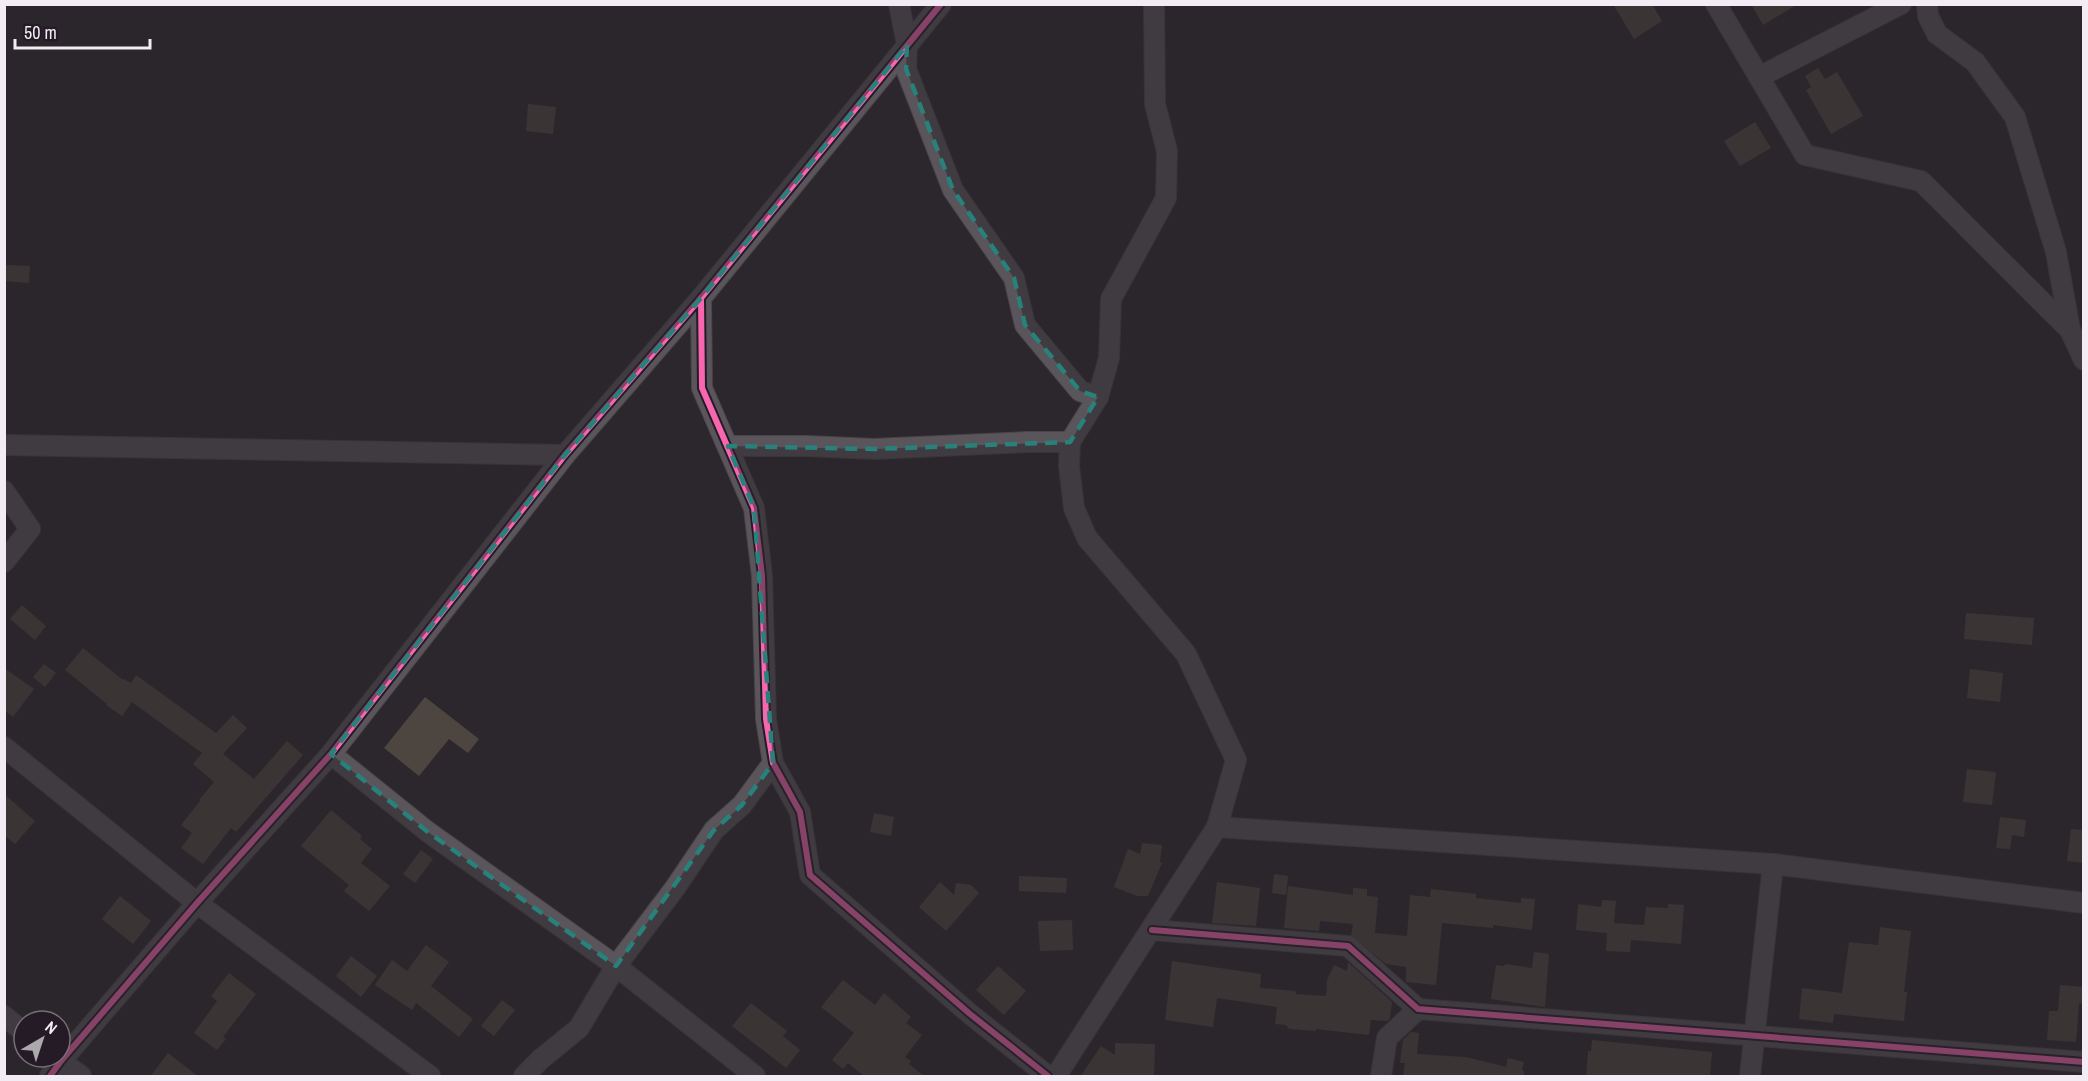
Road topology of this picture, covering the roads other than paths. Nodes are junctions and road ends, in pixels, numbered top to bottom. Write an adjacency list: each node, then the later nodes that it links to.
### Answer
1 (899, 4): 7 (street)
2 (941, 4): 7 (street)
3 (1154, 4): 12 (street)
4 (1716, 4): 8 (street)
5 (1901, 4): 8 (street)
6 (1927, 4): 10 (street)
7 (907, 45): 9 (street); 12 (street)
8 (1759, 77): 10 (street)
9 (701, 298): 15 (street); 16 (street)
10 (2070, 330): 11 (street)
11 (2084, 360)
12 (1098, 397): 13 (street)
13 (1070, 442): 15 (street); 22 (street)
14 (4, 445): 16 (street)
15 (728, 446): 21 (street)
16 (566, 455): 20 (street)
17 (4, 491): 18 (street)
18 (4, 562)
19 (4, 747): 24 (street)
20 (331, 754): 24 (street); 27 (street)
21 (773, 763): 27 (street); 37 (street)
22 (1217, 827): 23 (street); 26 (street)
23 (1773, 864): 25 (street); 29 (street)
24 (198, 903): 30 (street); 34 (street)
25 (2084, 903)
26 (1152, 930): 28 (street); 38 (street)
27 (616, 966): 35 (street); 36 (street)
28 (1419, 1009): 29 (street); 39 (street)
29 (1754, 1036): 31 (street); 40 (street)
30 (72, 1046)
31 (2084, 1062)
32 (64, 1069): 33 (street)
33 (81, 1077)
34 (430, 1077)
35 (524, 1077)
36 (755, 1077)
37 (1048, 1077)
38 (1056, 1077)
39 (1381, 1077)
40 (1750, 1077)

